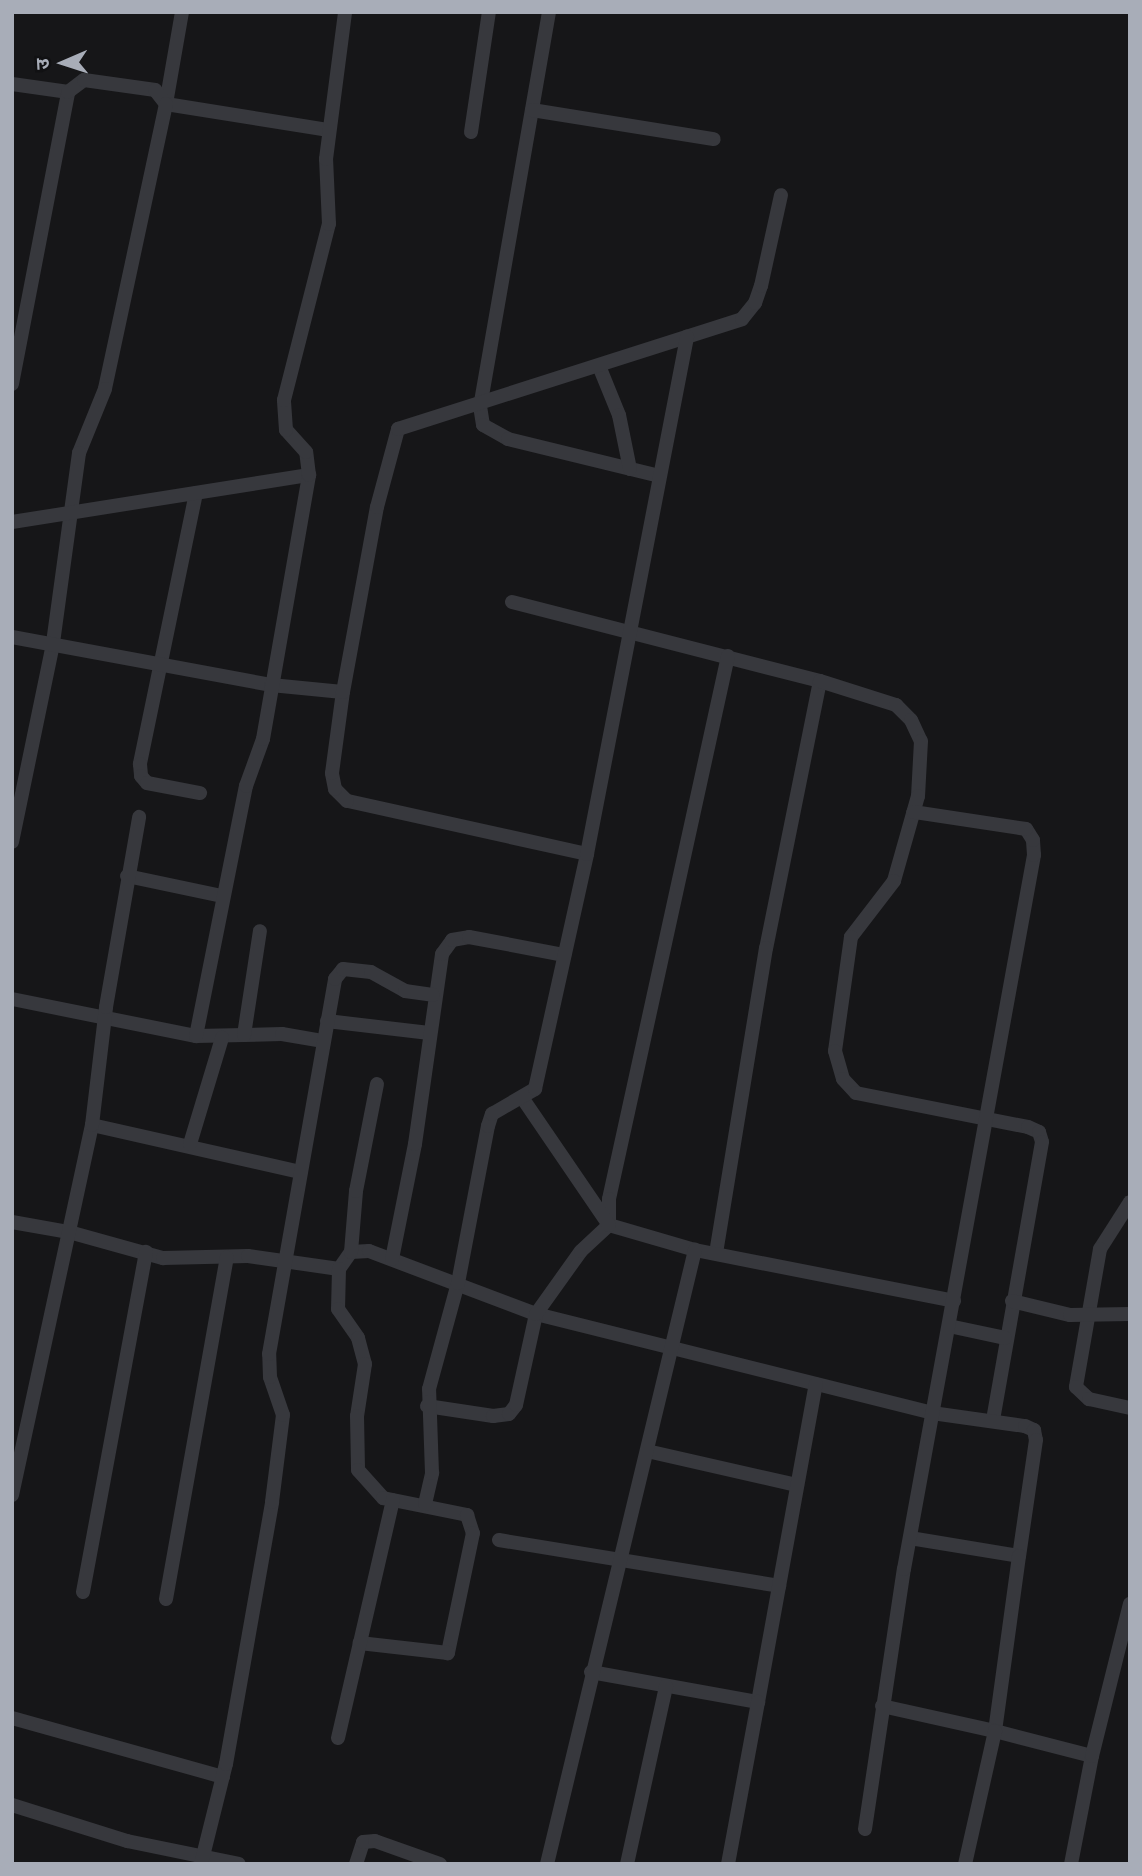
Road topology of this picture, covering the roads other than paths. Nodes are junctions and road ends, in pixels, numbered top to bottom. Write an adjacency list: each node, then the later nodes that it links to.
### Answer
1 (182, 12): 7 (street)
2 (345, 12): 9 (street)
3 (489, 12): 10 (street)
4 (549, 12): 8 (street)
5 (12, 84): 6 (street)
6 (68, 93): 7 (street); 15 (street)
7 (166, 104): 9 (street); 21 (street)
8 (532, 110): 11 (street); 16 (street)
9 (329, 130): 18 (street)
10 (471, 132)
11 (715, 139)
12 (781, 195): 13 (street)
13 (687, 337): 14 (street); 19 (street)
14 (599, 366): 16 (street); 17 (street)
15 (12, 384)
16 (480, 406): 17 (street); 31 (street)
17 (630, 469): 19 (street)
18 (309, 475): 20 (street); 30 (street)
19 (660, 477): 24 (street)
20 (196, 493): 21 (street); 28 (street)
21 (72, 513): 22 (street); 26 (street)
22 (12, 522)
23 (512, 602): 24 (street)
24 (630, 631): 27 (street); 36 (street)
25 (12, 638): 26 (street)
26 (53, 644): 28 (street); 35 (street)
27 (728, 656): 29 (street); 58 (street)
28 (163, 667): 30 (street); 32 (street)
29 (820, 681): 33 (street); 63 (street)
30 (271, 685): 31 (street); 38 (street)
31 (343, 692): 36 (street)
32 (200, 793)
33 (913, 812): 52 (street); 52 (street)
34 (139, 817): 37 (street)
35 (12, 842)
36 (587, 854): 40 (street)
37 (127, 876): 38 (street); 43 (street)
38 (222, 897): 47 (street)
39 (260, 932): 46 (street)
40 (564, 955): 41 (street); 51 (street)
41 (433, 995): 44 (street); 45 (street)
42 (12, 999): 43 (street)
43 (106, 1017): 47 (street); 53 (street)
44 (327, 1021): 45 (street); 49 (street)
45 (429, 1033): 66 (street)
46 (244, 1035): 48 (street); 49 (street)
47 (196, 1036): 48 (street)
48 (222, 1038): 54 (street)
49 (323, 1041): 55 (street)
50 (377, 1084): 62 (street)
51 (523, 1099): 58 (street); 68 (street)
52 (985, 1119): 69 (street); 70 (street)
53 (92, 1125): 54 (street); 59 (street)
54 (190, 1144): 55 (street)
55 (301, 1171): 65 (street)
56 (1130, 1202): 73 (street)
57 (12, 1222): 59 (street)
58 (608, 1225): 60 (street); 71 (street)
59 (69, 1231): 61 (street); 82 (street)
60 (695, 1250): 63 (street); 76 (street)
61 (146, 1252): 64 (street); 93 (street)
62 (351, 1252): 66 (street); 67 (street)
63 (716, 1253): 69 (street)
64 (227, 1257): 65 (street); 94 (street)
65 (288, 1259): 67 (street); 105 (street)
66 (392, 1259): 68 (street)
67 (339, 1269): 86 (street)
68 (458, 1283): 71 (street); 78 (street)
69 (954, 1301): 74 (street)
70 (1012, 1301): 73 (street); 75 (street)
71 (536, 1314): 76 (street); 78 (street)
72 (1130, 1314): 73 (street)
73 (1088, 1315): 79 (street)
74 (949, 1326): 75 (street); 80 (street)
75 (1005, 1338): 81 (street)
76 (671, 1347): 77 (street); 83 (street)
77 (816, 1384): 80 (street); 84 (street)
78 (427, 1406): 87 (street)
79 (1130, 1408)
80 (932, 1413): 81 (street); 88 (street)
81 (993, 1421): 90 (street)
82 (17, 1448): 85 (street)
83 (647, 1451): 84 (street); 91 (street)
84 (797, 1485): 92 (street)
85 (12, 1495)
86 (393, 1500): 87 (street); 96 (street)
87 (425, 1504): 96 (street)
88 (910, 1538): 90 (street); 100 (street)
89 (499, 1540): 91 (street)
90 (1019, 1556): 102 (street)
91 (623, 1560): 92 (street); 97 (street)
92 (779, 1586): 99 (street)
93 (83, 1592)
94 (166, 1599)
95 (1130, 1604): 104 (street)
96 (360, 1643): 103 (street)
97 (591, 1672): 98 (street); 112 (street)
98 (666, 1686): 99 (street); 113 (street)
99 (758, 1702): 114 (street)
100 (882, 1706): 102 (street); 107 (street)
101 (12, 1718): 105 (street)
102 (995, 1731): 104 (street); 115 (street)
103 (338, 1738)
104 (1091, 1756): 116 (street)
105 (223, 1777): 108 (street)
106 (12, 1805): 108 (street)
107 (865, 1829)
108 (202, 1860): 109 (street)
109 (239, 1864)
110 (356, 1864): 111 (street)
111 (440, 1864)
112 (547, 1864)
113 (627, 1864)
114 (727, 1864)
115 (965, 1864)
116 (1071, 1864)

